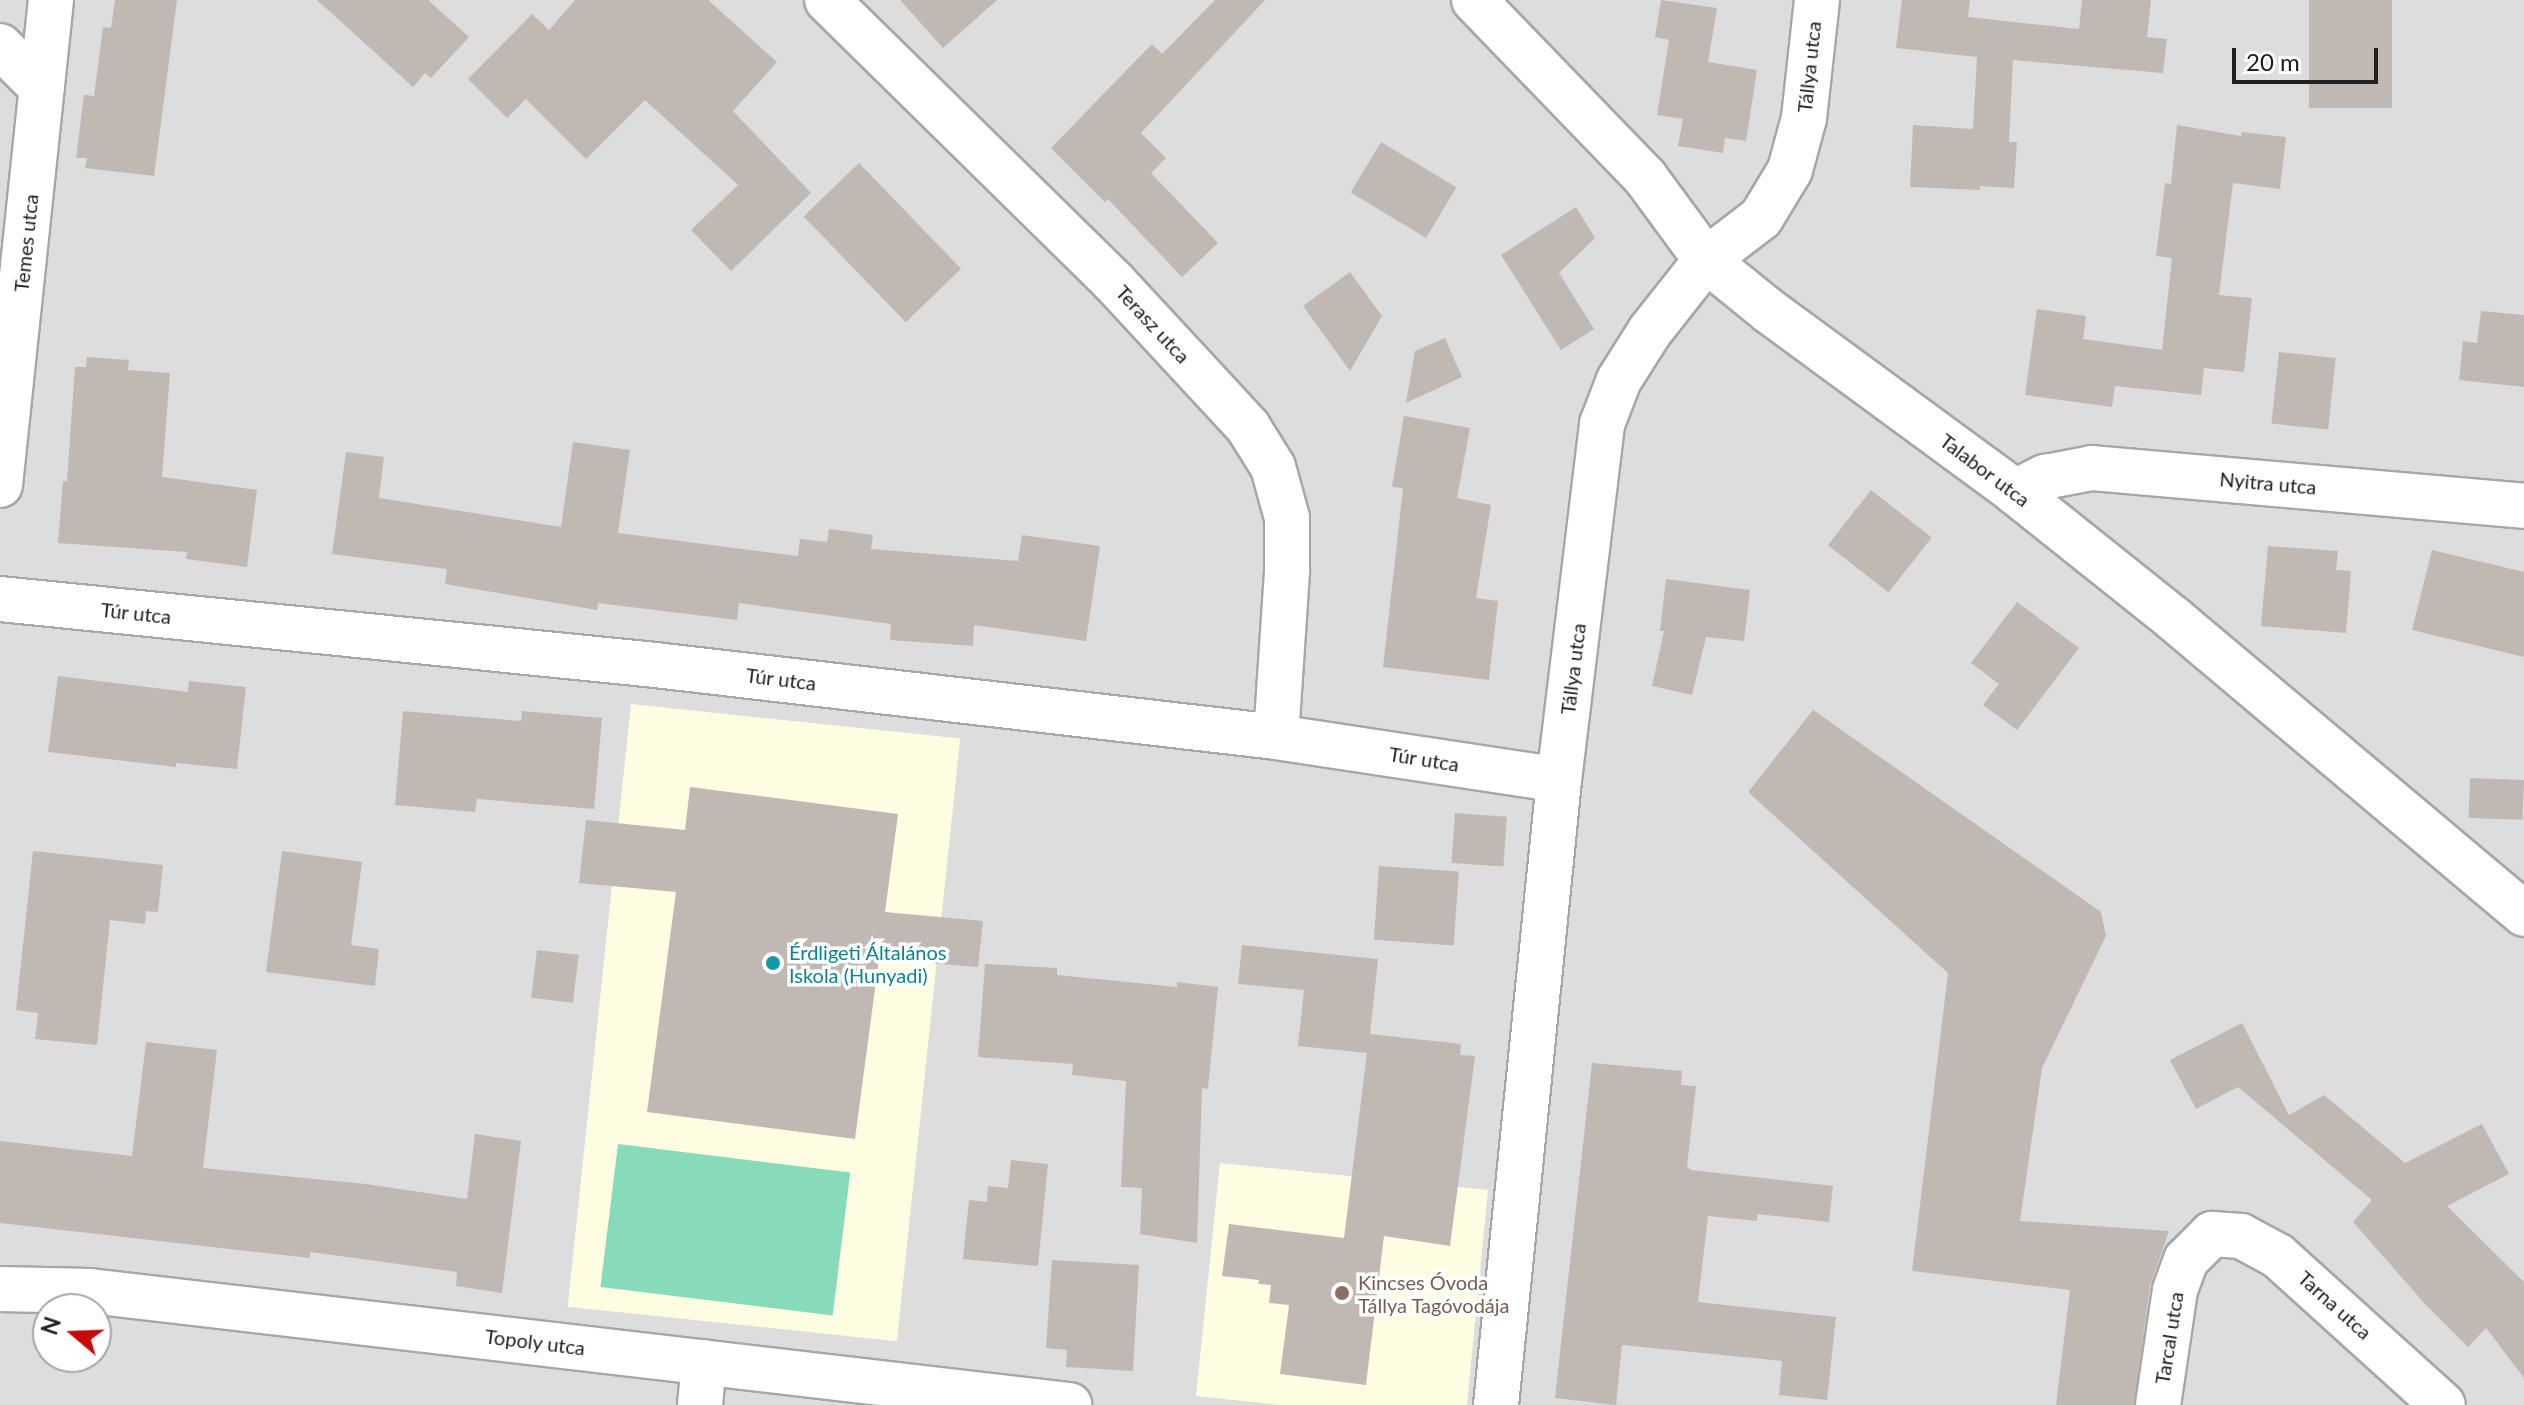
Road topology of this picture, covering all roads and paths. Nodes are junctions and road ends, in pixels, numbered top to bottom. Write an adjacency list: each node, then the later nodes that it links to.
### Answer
1 (51, 0): 6 (street, Temes utca)
2 (827, 0): 12 (street, Terasz utca)
3 (1474, 0): 7 (street, Talabor utca)
4 (1817, 0): 7 (street, Tállya utca)
5 (0, 46): 6 (street)
6 (42, 88): 8 (street, Temes utca)
7 (1706, 260): 9 (street, Talabor utca); 13 (street, Tállya utca)
8 (0, 485)
9 (2015, 492): 10 (street, Nyitra utca); 14 (street, Talabor utca)
10 (2524, 506)
11 (0, 599): 12 (street, Túr utca)
12 (1276, 737): 13 (street, Túr utca)
13 (1559, 780): 20 (street, Tállya utca)
14 (2524, 914)
15 (2212, 1234): 21 (street, Tarcal utca); 22 (street, Tarna utca)
16 (0, 1289): 17 (street, Topoly utca)
17 (704, 1362): 18 (street); 19 (street, Topoly utca)
18 (700, 1405)
19 (1069, 1405)
20 (1496, 1405)
21 (2158, 1405)
22 (2443, 1405)

